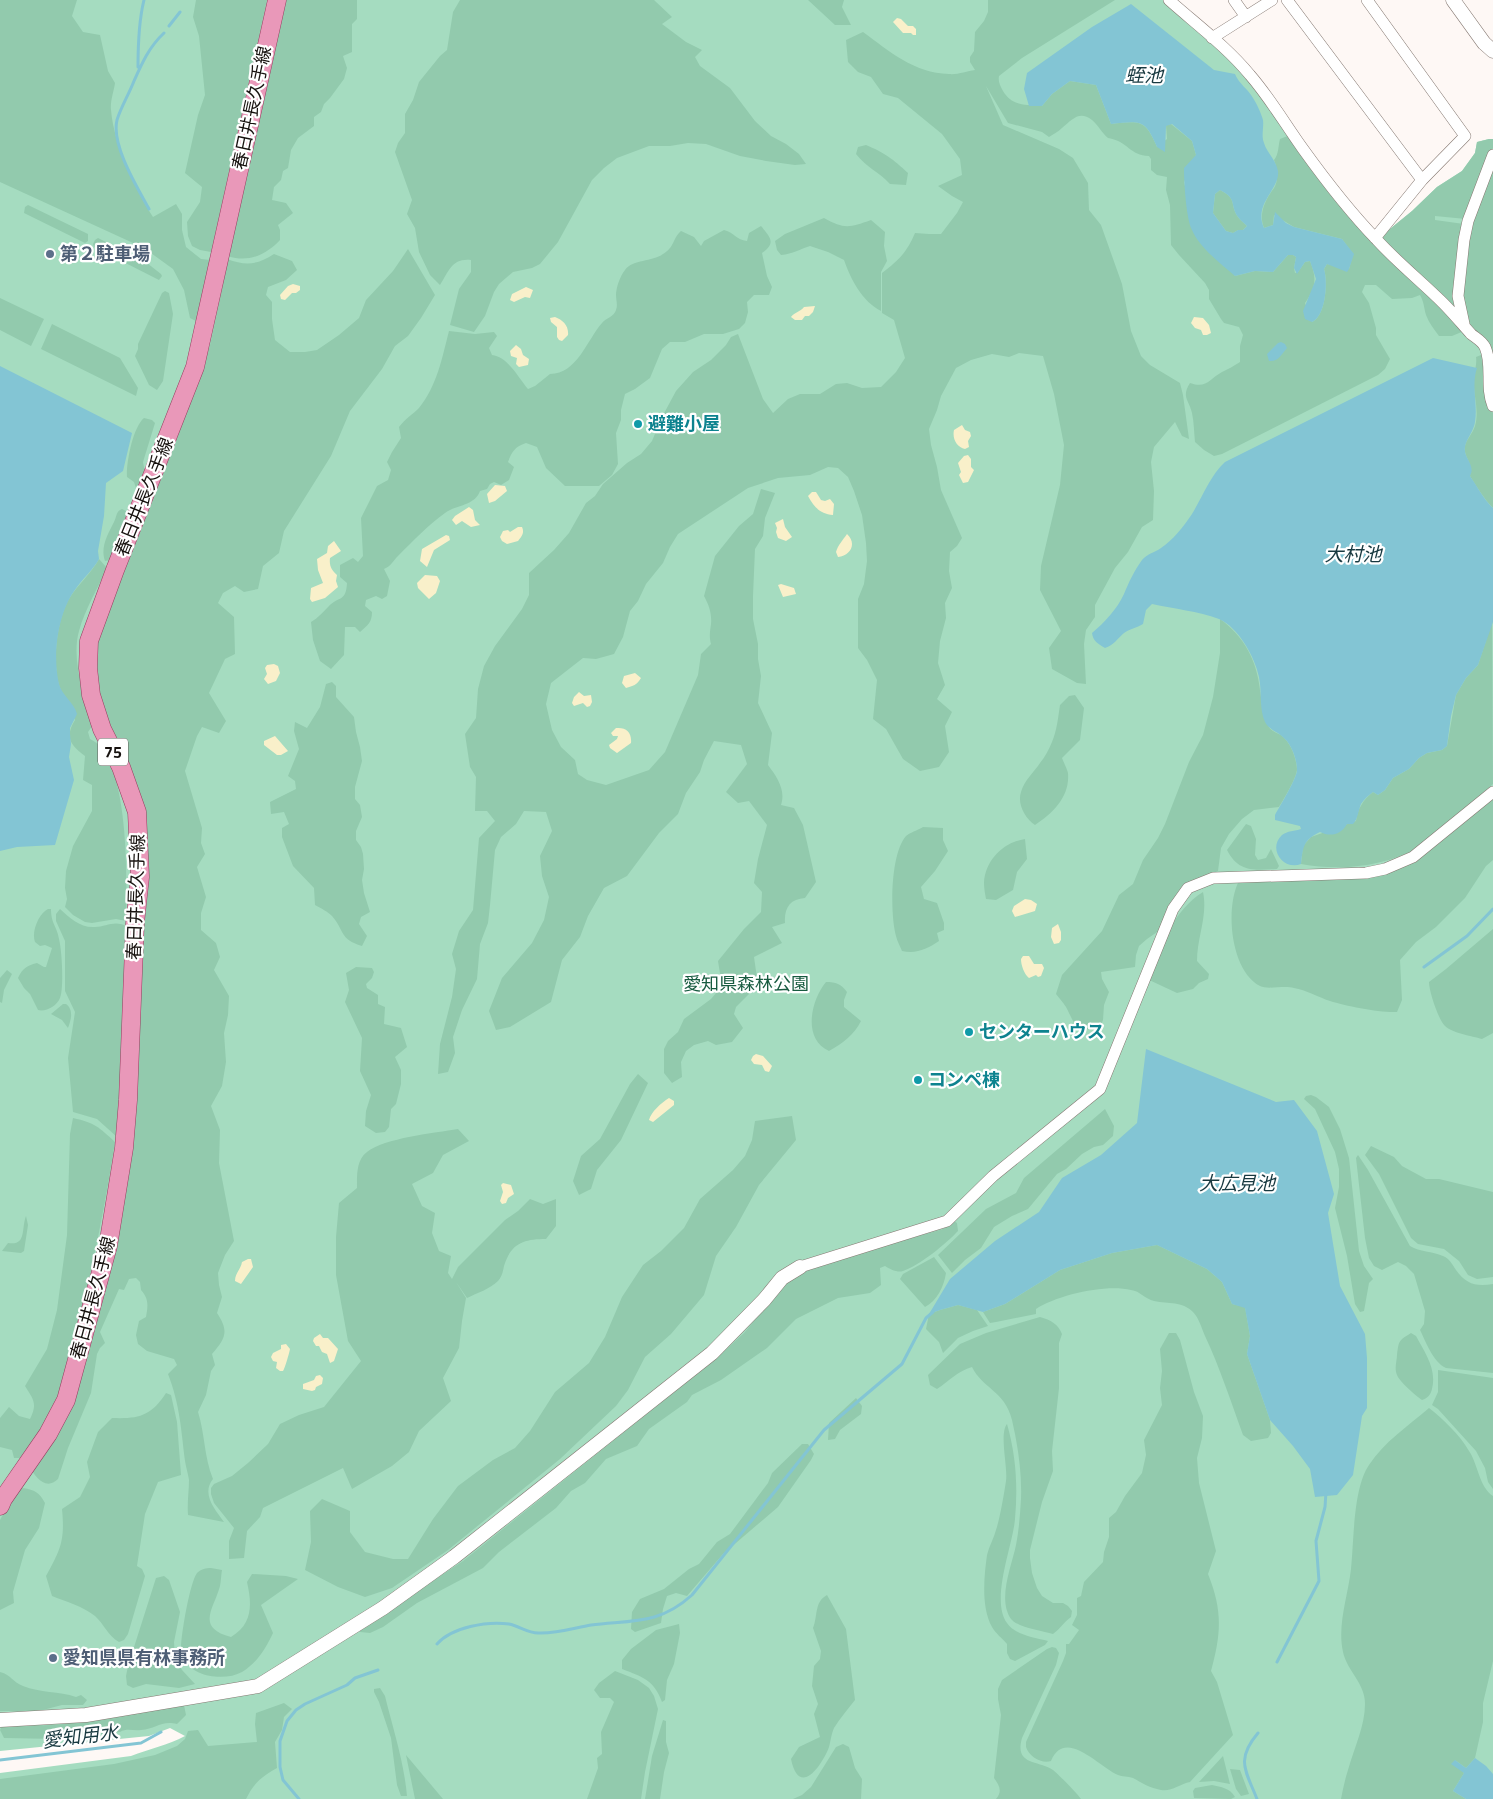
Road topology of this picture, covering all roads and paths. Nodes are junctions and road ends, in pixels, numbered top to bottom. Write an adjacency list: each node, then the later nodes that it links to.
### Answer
1 (277, 0): 18 (main road, 春日井長久手線 / 75)
2 (1169, 0): 9 (street)
3 (1234, 0): 8 (street)
4 (1272, 0): 8 (street)
5 (1287, 0): 12 (street)
6 (1367, 0): 12 (street)
7 (1453, 0): 10 (street)
8 (1246, 17): 9 (street)
9 (1212, 38): 13 (street)
10 (1493, 51)
11 (1493, 155): 14 (street)
12 (1422, 180): 13 (street)
13 (1375, 238): 14 (street)
14 (1465, 326): 15 (street)
15 (1493, 406)
16 (1493, 792): 17 (street)
17 (800, 1267): 19 (street)
18 (0, 1506)
19 (0, 1720)

